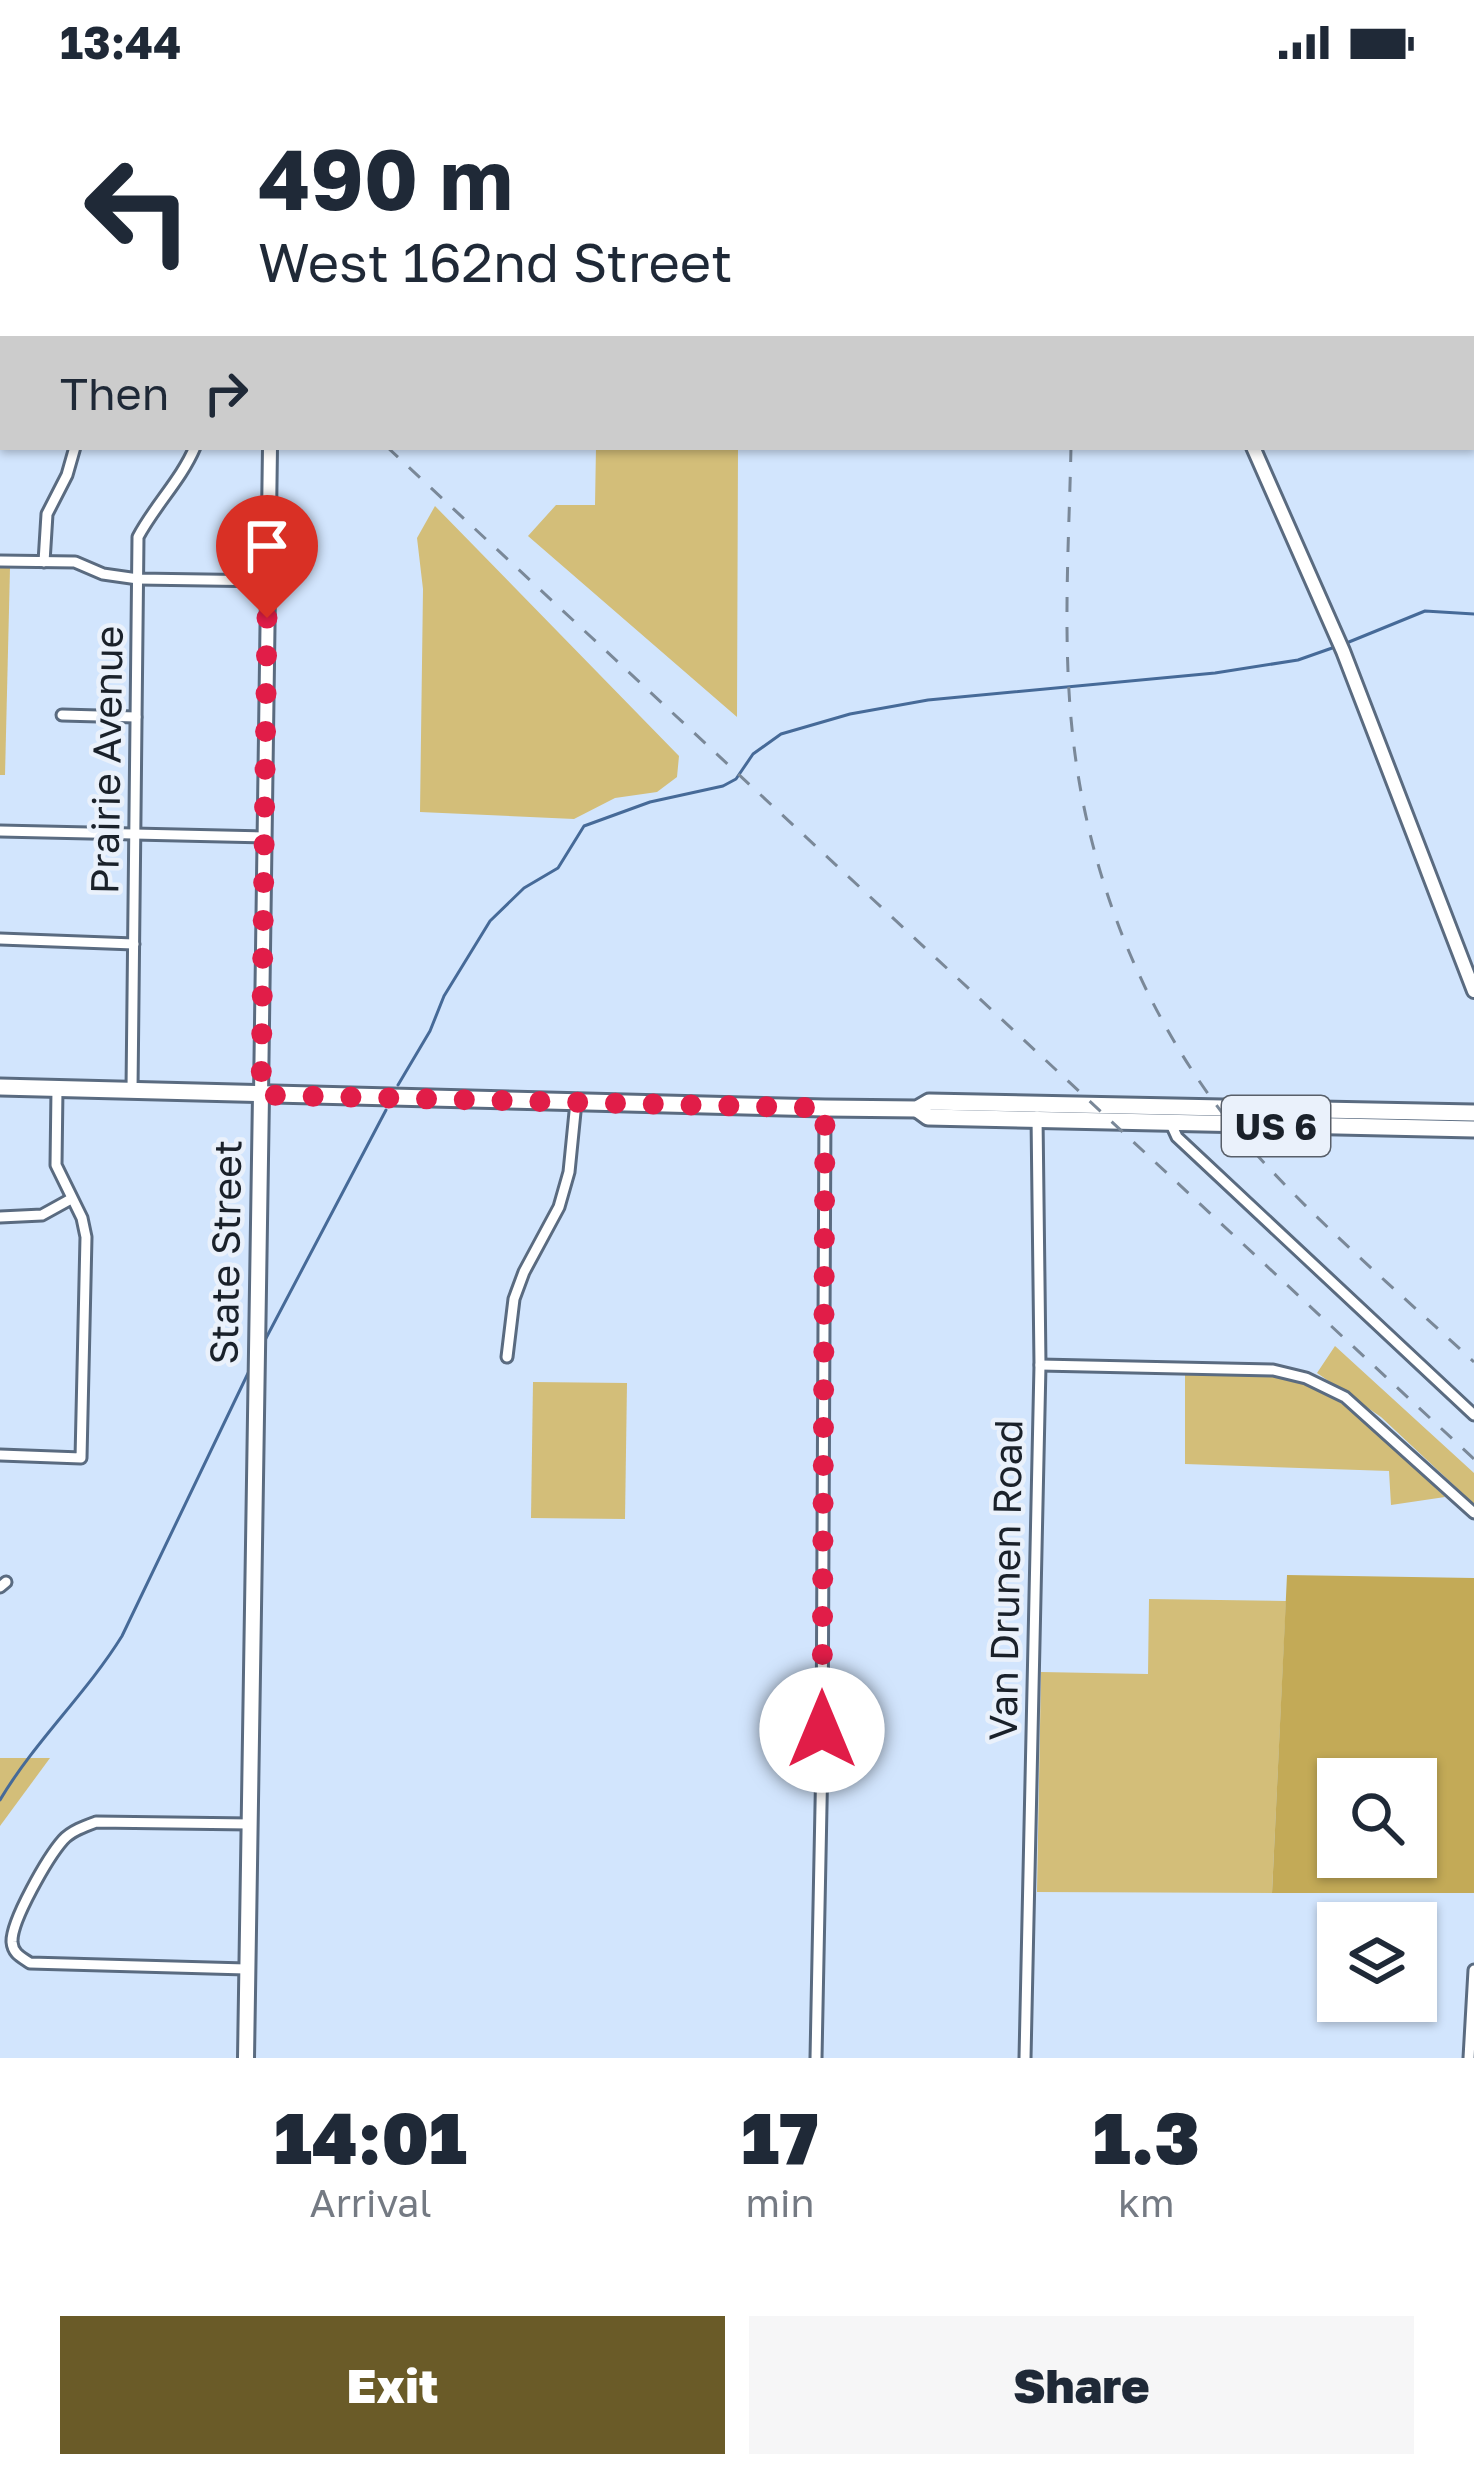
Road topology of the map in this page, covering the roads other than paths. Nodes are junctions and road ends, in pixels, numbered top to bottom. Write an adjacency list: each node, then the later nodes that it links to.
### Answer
1 (74, 450): 6 (street)
2 (194, 450): 7 (street, Prairie Avenue)
3 (270, 450): 8 (street, State Street)
4 (1254, 450): 16 (street)
5 (0, 561): 6 (street)
6 (44, 562): 7 (street)
7 (138, 579): 8 (street); 10 (street, Prairie Avenue)
8 (268, 581): 13 (street, State Street)
9 (62, 715): 10 (street)
10 (136, 717): 12 (street, Prairie Avenue)
11 (0, 831): 12 (street)
12 (135, 834): 13 (street); 15 (street, Prairie Avenue)
13 (264, 837): 20 (street, State Street)
14 (0, 939): 15 (street)
15 (134, 944): 19 (street, Prairie Avenue)
16 (1474, 992)
17 (0, 1087): 18 (main road, US 6)
18 (57, 1089): 19 (main road, US 6); 28 (street)
19 (132, 1091): 20 (main road, US 6)
20 (261, 1095): 21 (main road, US 6); 35 (main road, State Street)
21 (576, 1102): 23 (main road, US 6); 30 (street)
22 (1170, 1106): 24 (main road, US 6); 25 (main road, US 6); 26 (main road)
23 (825, 1108): 24 (main road, US 6); 40 (street)
24 (1037, 1113): 26 (main road, US 6); 31 (street, Van Drunen Road)
25 (1474, 1113)
26 (1172, 1124): 27 (main road, US 6); 32 (street)
27 (1474, 1129)
28 (71, 1199): 29 (street); 33 (street)
29 (0, 1217)
30 (507, 1357)
31 (1040, 1364): 34 (street); 41 (street, Van Drunen Road)
32 (1474, 1415)
33 (0, 1455)
34 (1474, 1514)
35 (250, 1824): 36 (main road, State Street); 36 (street)
36 (246, 1969): 39 (main road, State Street)
37 (1474, 1970): 38 (street)
38 (1471, 2044): 42 (street)
39 (246, 2058)
40 (816, 2058)
41 (1025, 2058)
42 (1469, 2058)

